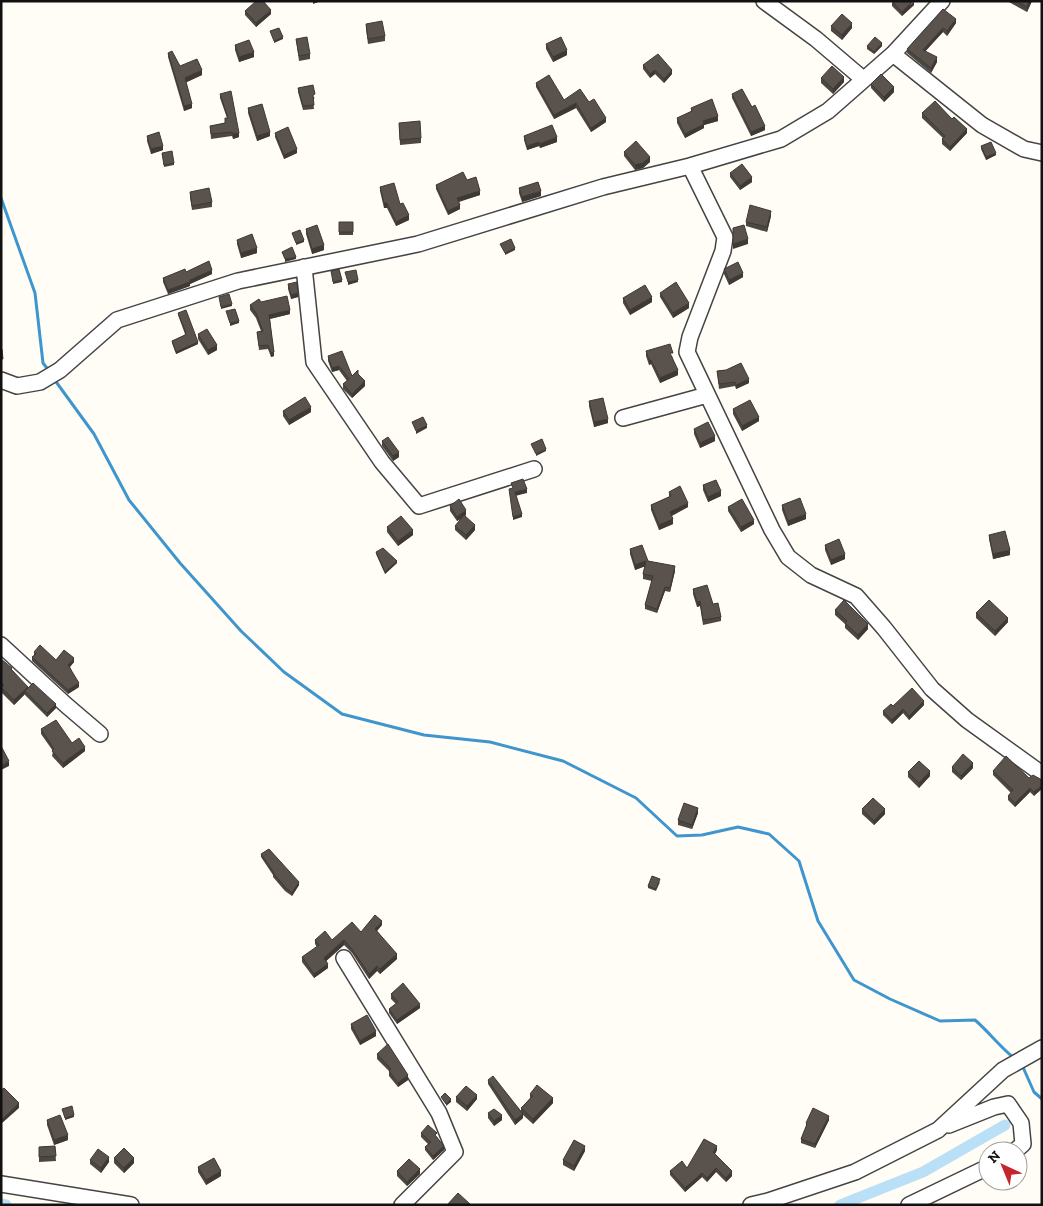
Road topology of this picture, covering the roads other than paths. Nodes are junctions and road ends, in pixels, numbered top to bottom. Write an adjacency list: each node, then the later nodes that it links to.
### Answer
1 (764, 1): 4 (street)
2 (942, 1): 3 (street)
3 (893, 54): 4 (street); 5 (street)
4 (863, 80): 6 (street)
5 (1042, 153)
6 (690, 166): 7 (street); 9 (street)
7 (304, 267): 8 (street); 11 (street)
8 (1, 380)
9 (707, 395): 10 (street); 14 (street)
10 (623, 418)
11 (534, 469)
12 (1, 645): 13 (street)
13 (100, 734)
14 (1042, 774)
15 (344, 958): 22 (street)
16 (1042, 1048): 17 (street)
17 (938, 1130): 18 (street); 23 (street)
18 (1023, 1141)
19 (978, 1173): 24 (street)
20 (1, 1184): 21 (street)
21 (130, 1205)
22 (402, 1205)
23 (751, 1205)
24 (909, 1205)

